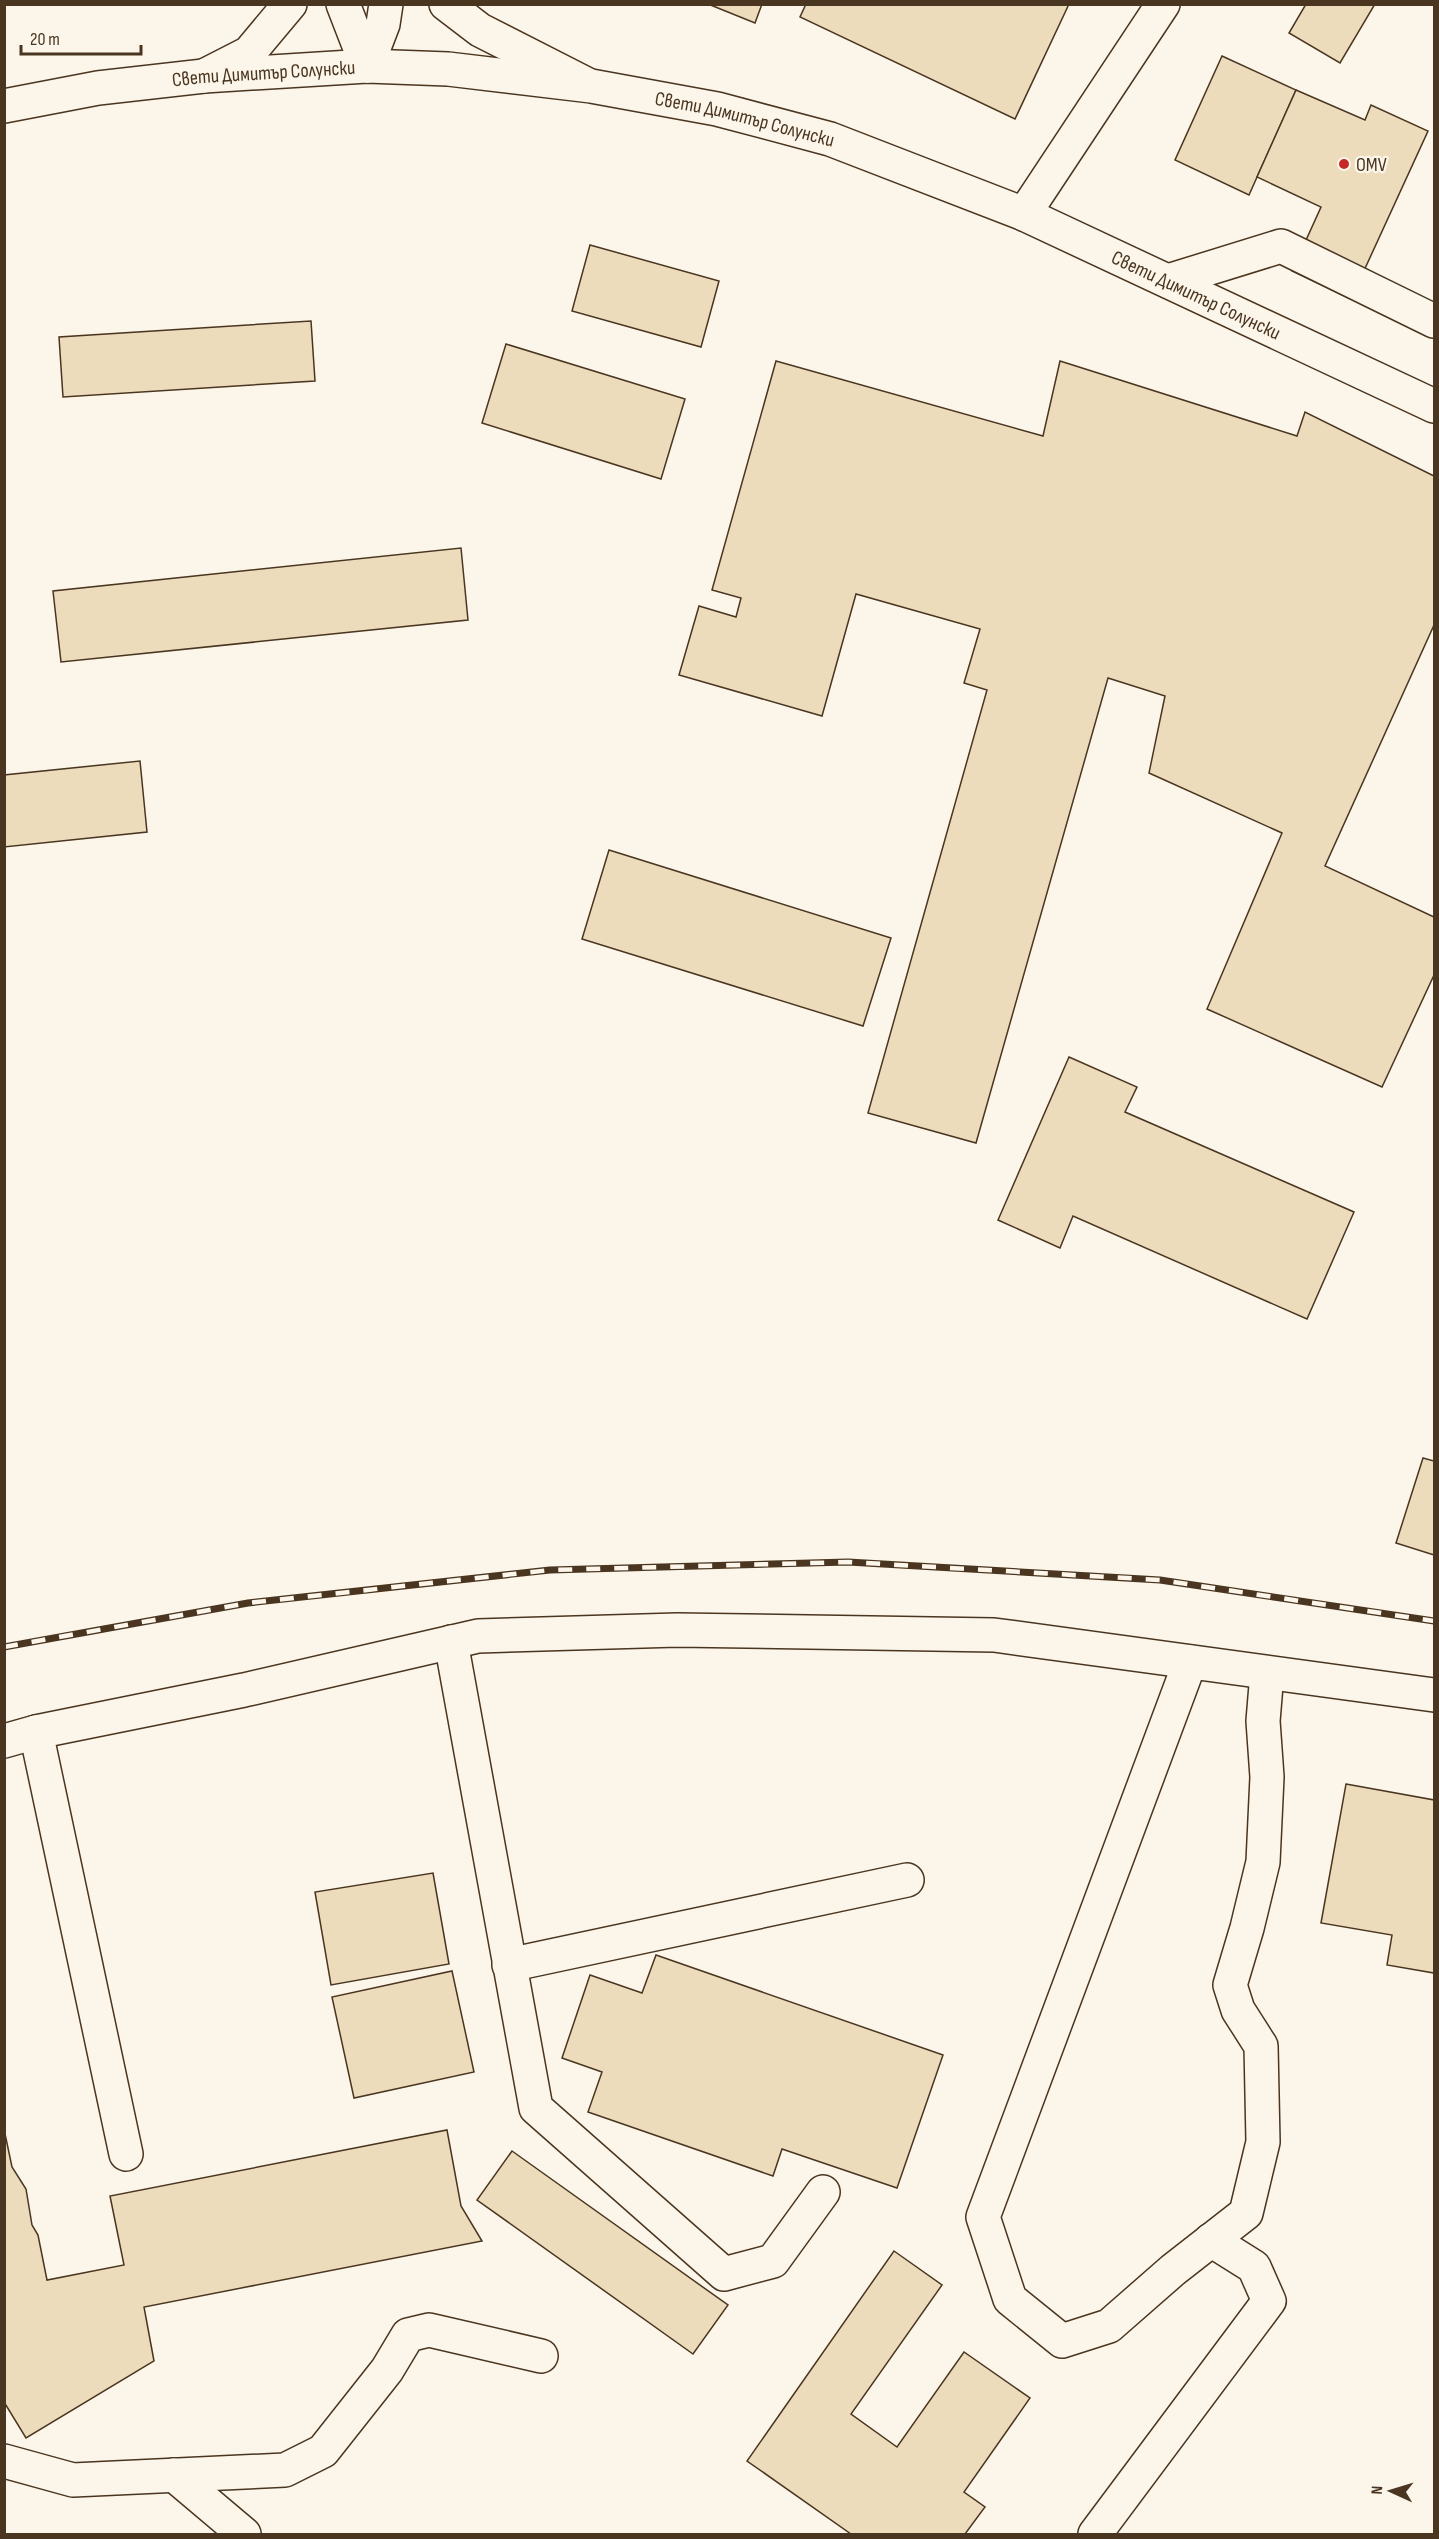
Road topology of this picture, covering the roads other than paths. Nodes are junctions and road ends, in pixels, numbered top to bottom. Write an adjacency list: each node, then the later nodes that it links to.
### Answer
1 (290, 4): 7 (street)
2 (343, 4): 6 (street)
3 (386, 4): 6 (street)
4 (446, 4): 8 (street)
5 (1163, 4): 10 (street)
6 (367, 66): 7 (street, Свети Димитър Солунски); 8 (street, Свети Димитър Солунски)
7 (204, 76): 9 (street, Свети Димитър Солунски)
8 (591, 86): 10 (street, Свети Димитър Солунски)
9 (4, 106)
10 (1024, 214): 11 (street, Свети Димитър Солунски)
11 (1168, 281): 12 (street); 13 (street, Свети Димитър Солунски)
12 (1434, 321)
13 (1434, 406)
14 (451, 1642): 15 (street); 18 (street); 21 (street)
15 (1190, 1662): 16 (street); 24 (street)
16 (1267, 1673): 17 (street); 24 (street)
17 (1434, 1695)
18 (36, 1732): 19 (street); 22 (street)
19 (4, 1741)
20 (908, 1880): 21 (street)
21 (510, 1965): 23 (street)
22 (126, 2154)
23 (823, 2192)
24 (1211, 2240): 29 (street)
25 (541, 2356): 27 (street)
26 (4, 2461): 27 (street)
27 (174, 2475): 28 (street)
28 (244, 2535)
29 (1095, 2535)

